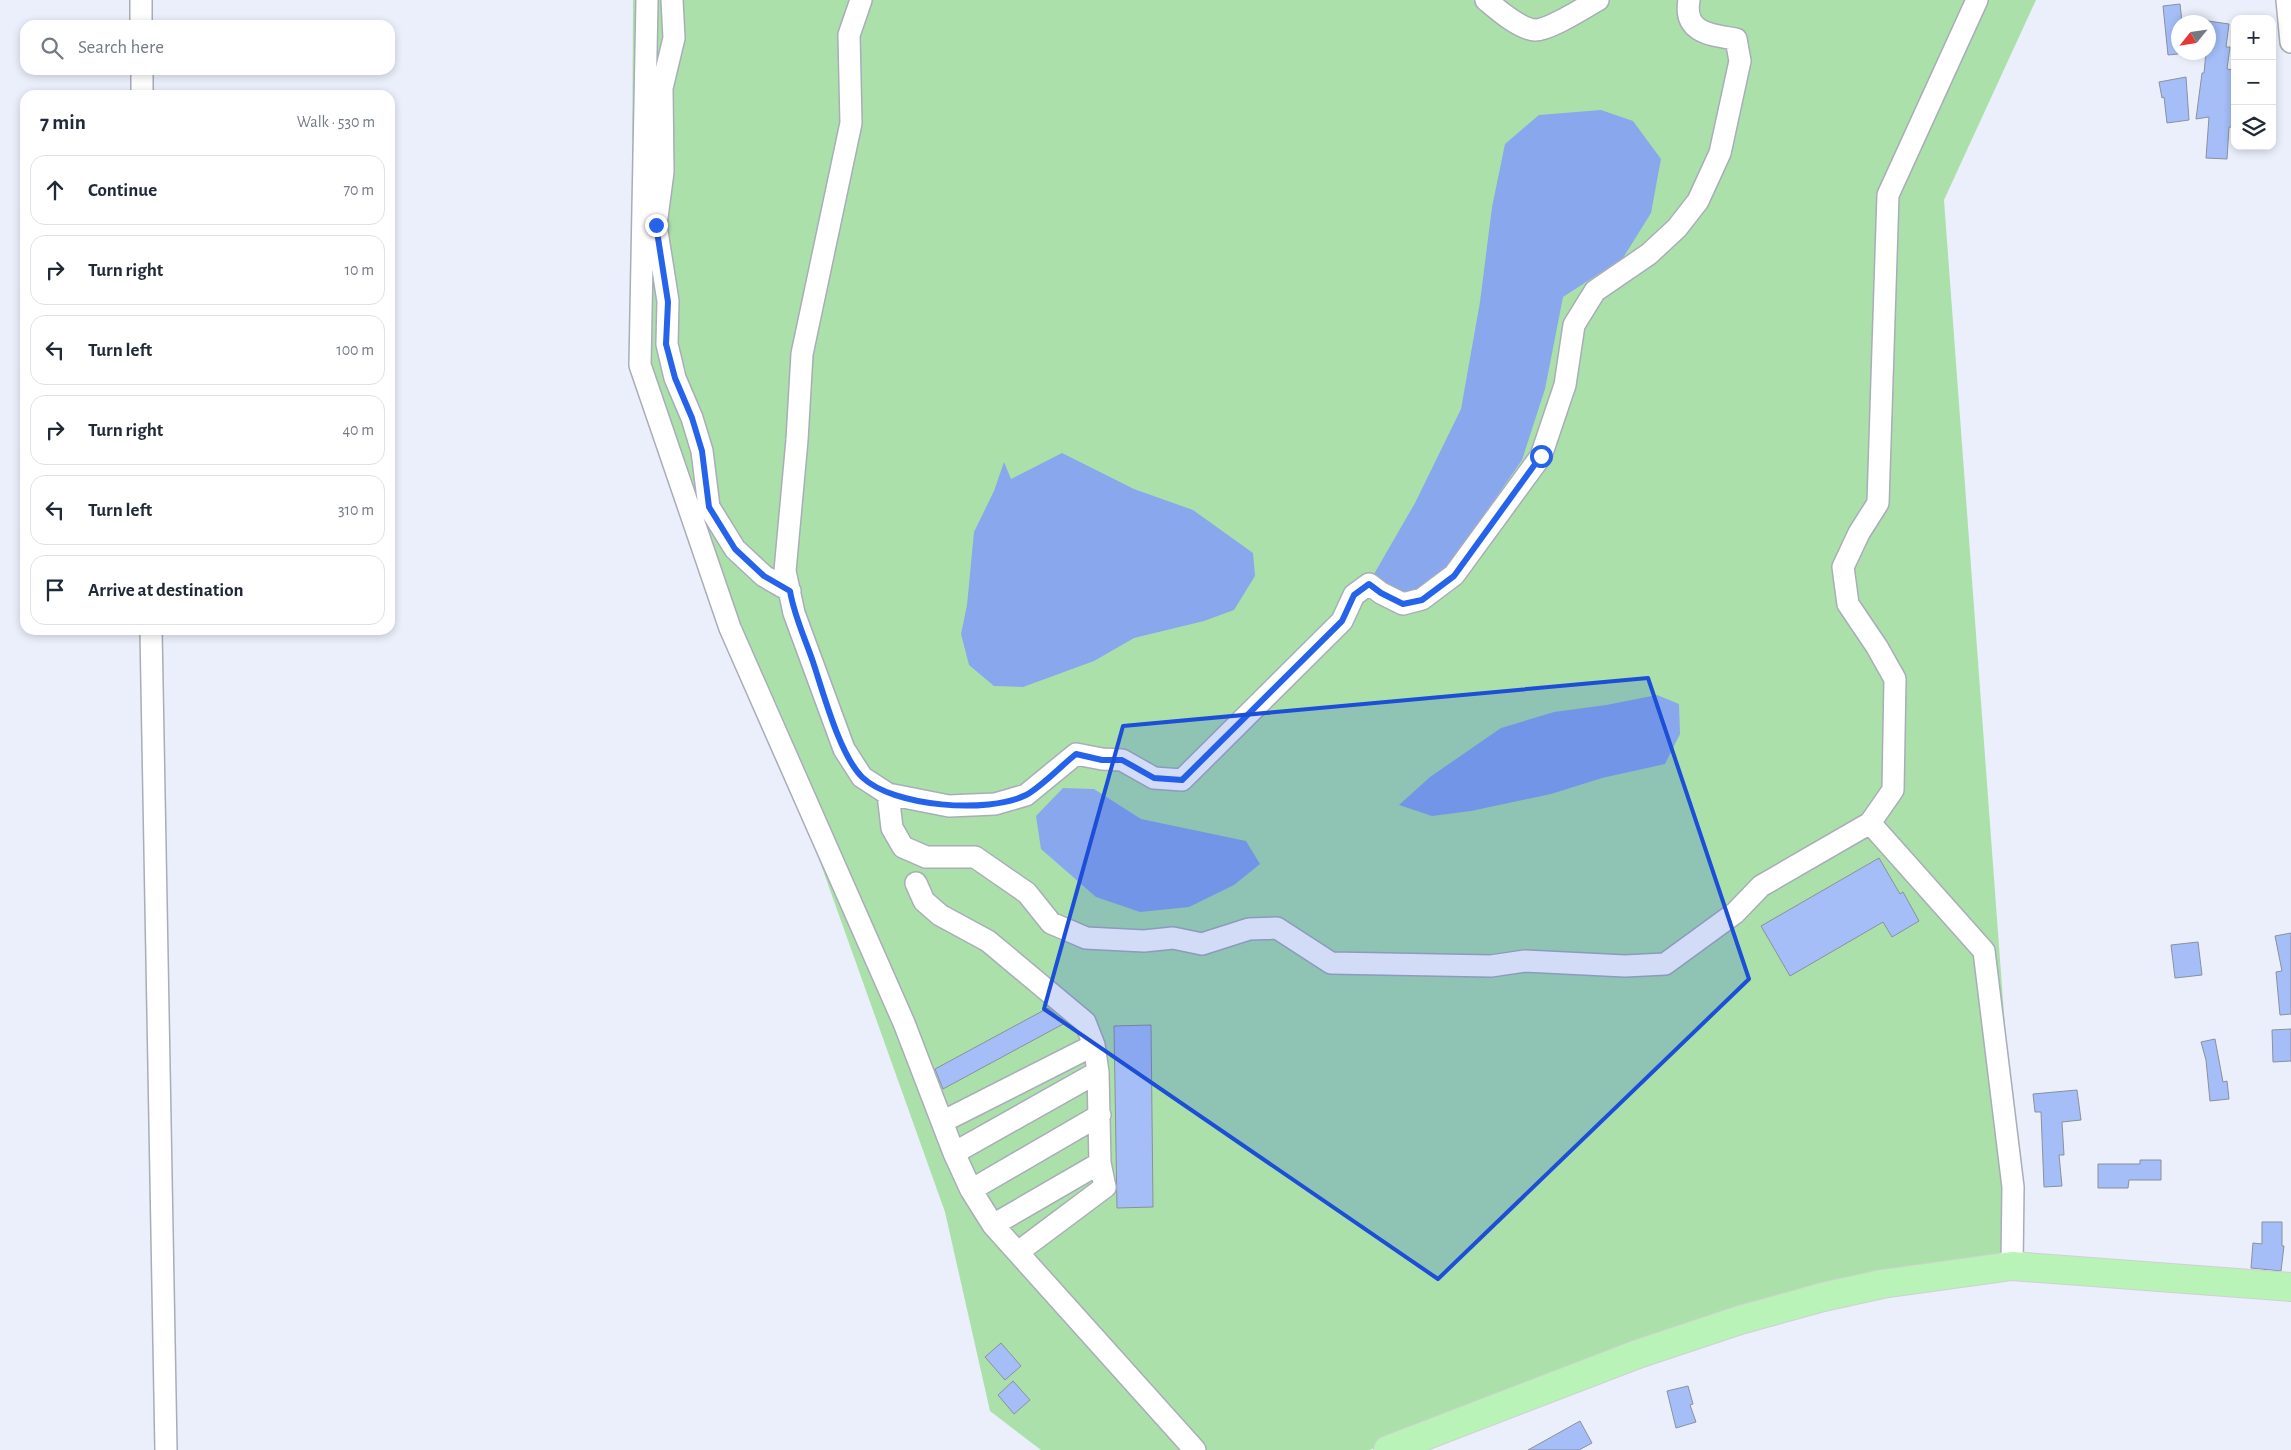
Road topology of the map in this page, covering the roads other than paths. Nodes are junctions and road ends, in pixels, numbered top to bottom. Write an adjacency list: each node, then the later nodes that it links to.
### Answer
1 (141, 0): 10 (street)
2 (647, 0): 24 (street)
3 (672, 0): 14 (street)
4 (861, 0): 14 (street)
5 (1486, 0): 6 (street)
6 (1598, 0)
7 (1689, 0): 16 (street)
8 (1977, 0): 17 (street)
9 (2287, 0): 11 (street)
10 (141, 20)
11 (2291, 42)
12 (142, 75): 13 (street)
13 (142, 90)
14 (790, 591): 16 (street)
15 (151, 635): 32 (street)
16 (888, 794): 18 (street)
17 (1870, 823): 19 (street); 30 (street)
18 (902, 847): 19 (street); 20 (street)
19 (926, 857): 20 (street)
20 (916, 883): 21 (street)
21 (1094, 1045): 22 (street); 24 (street)
22 (1098, 1072): 23 (street); 25 (street)
23 (1100, 1115): 26 (street); 27 (street)
24 (942, 1122): 25 (street)
25 (954, 1153): 27 (street)
26 (1100, 1163): 28 (street); 29 (street)
27 (971, 1190): 28 (street)
28 (993, 1225): 29 (street)
29 (1018, 1252): 33 (street)
30 (2012, 1266): 31 (main road); 34 (main road)
31 (2291, 1288)
32 (166, 1450)
33 (1195, 1450)
34 (1388, 1450)

